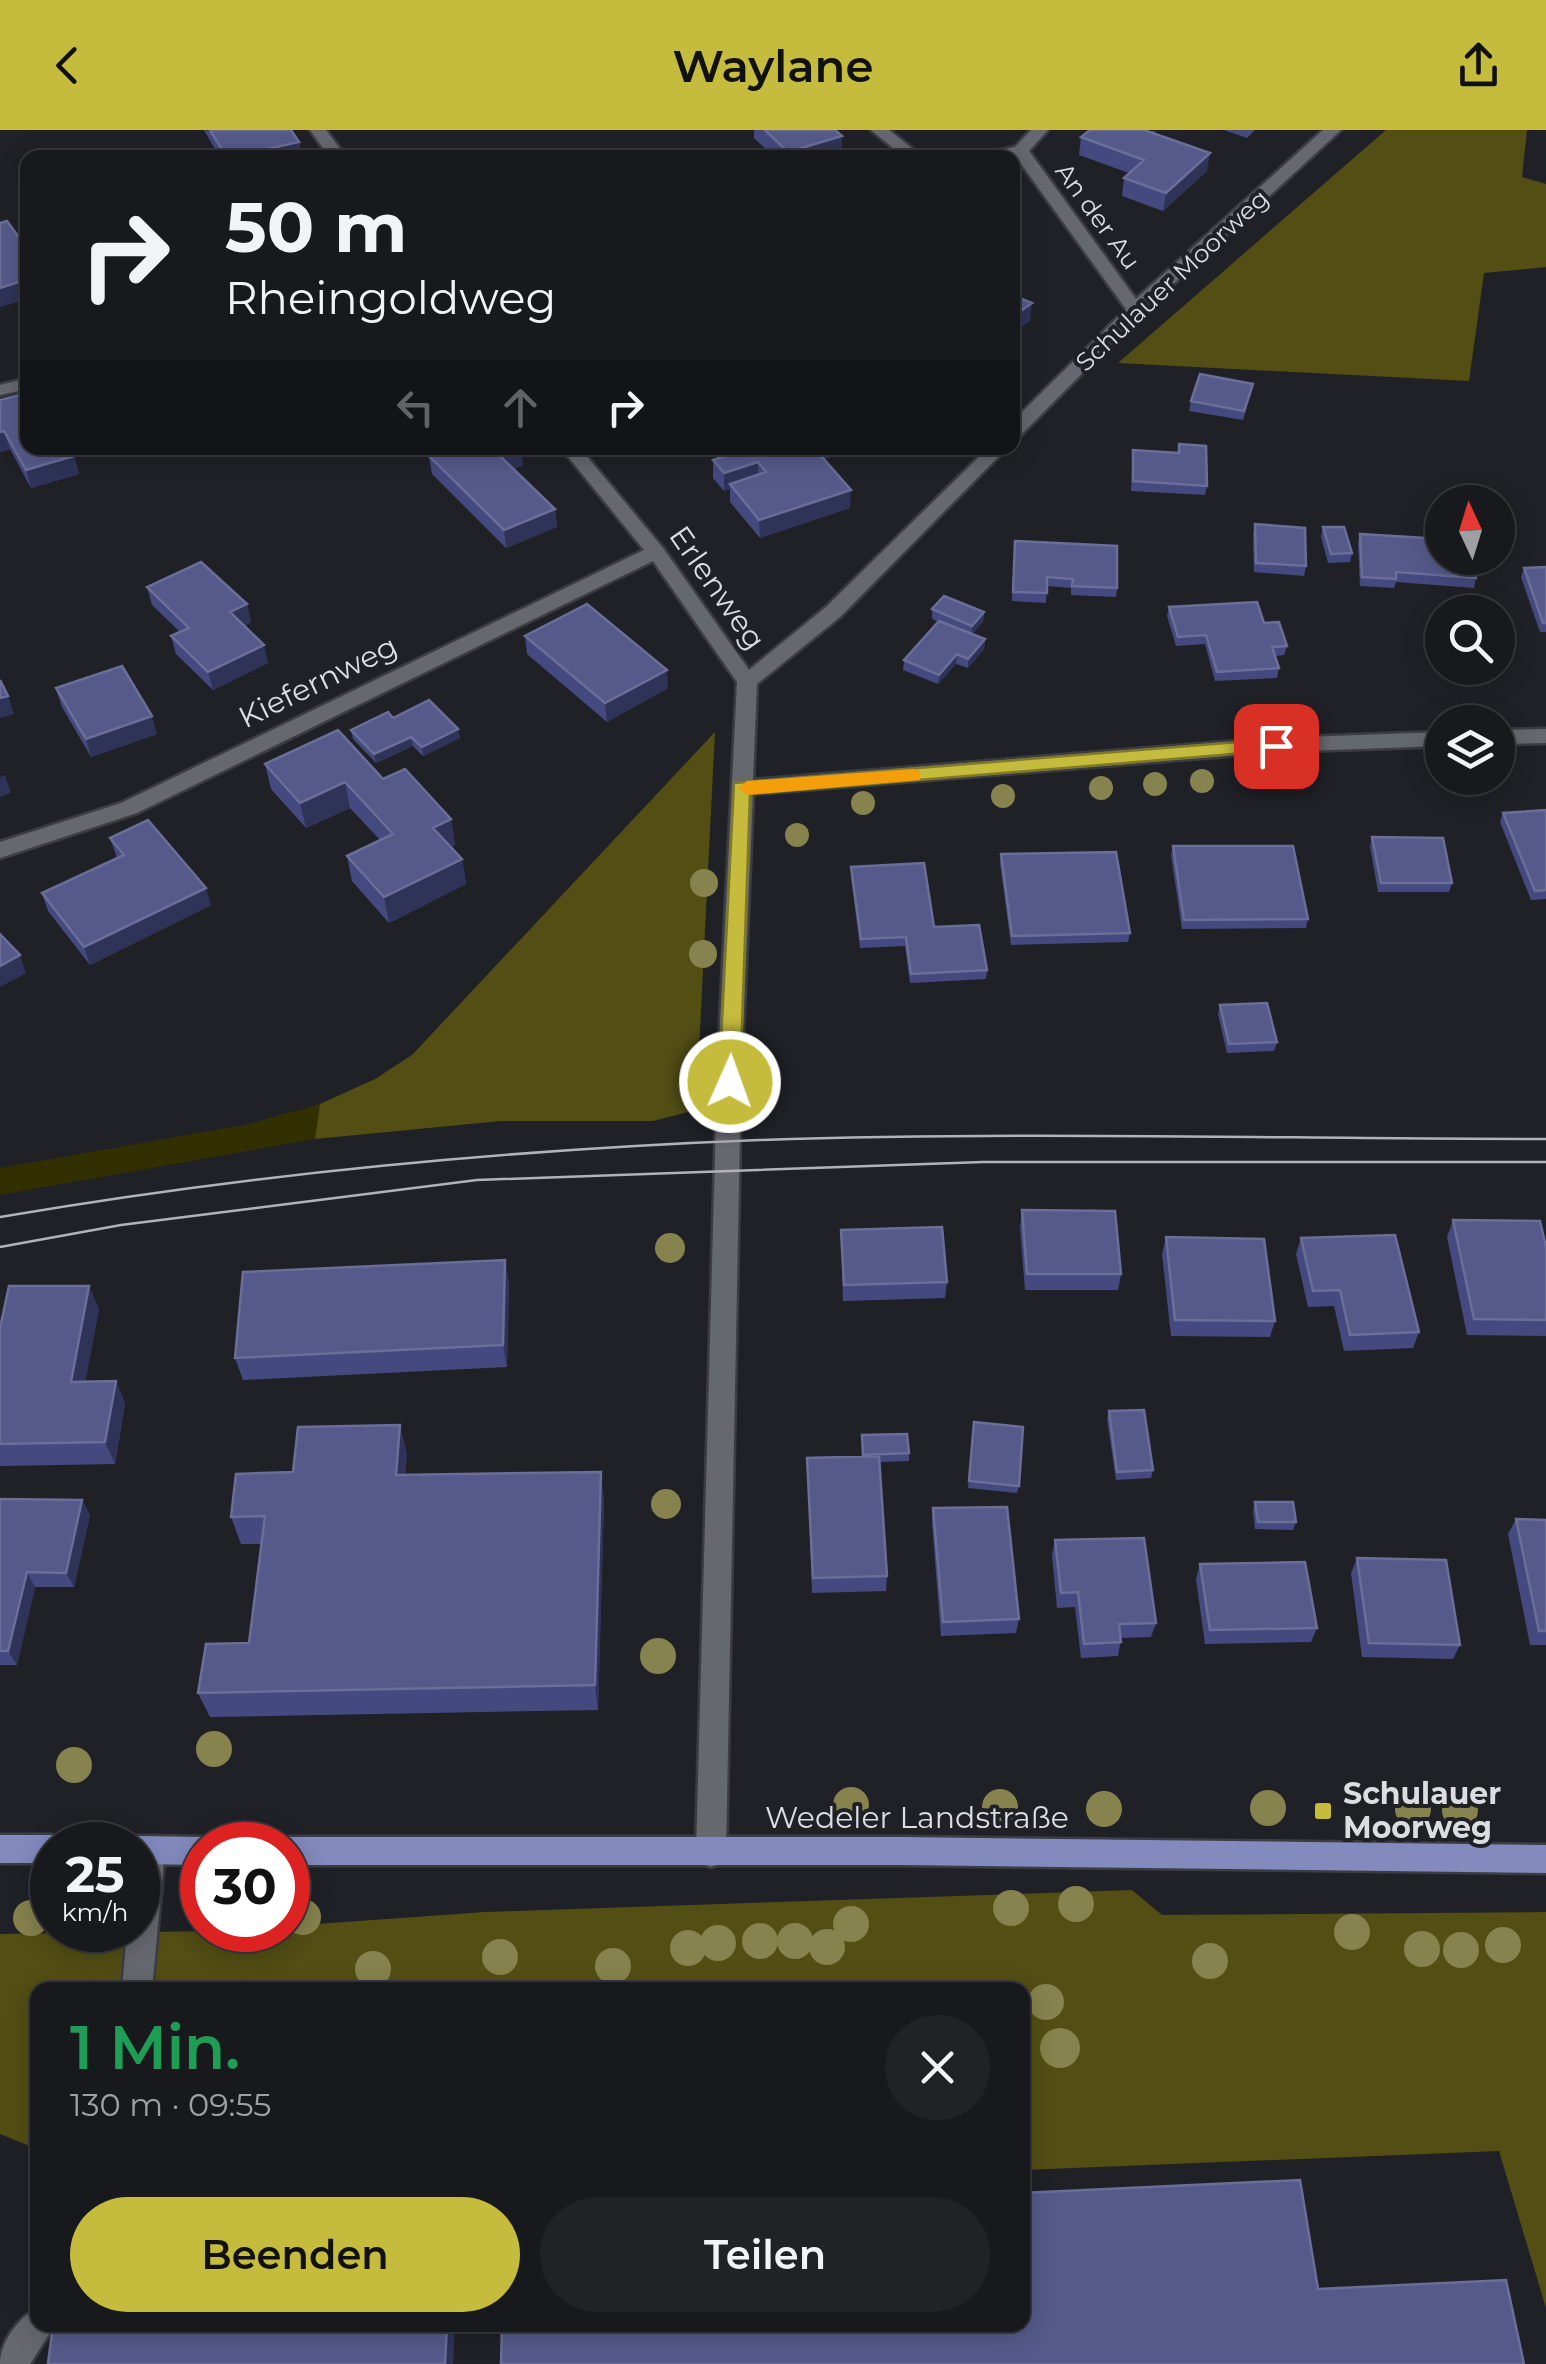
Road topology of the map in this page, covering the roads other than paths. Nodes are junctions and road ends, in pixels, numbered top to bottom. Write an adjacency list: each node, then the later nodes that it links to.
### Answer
1 (879, 130): 4 (street)
2 (1040, 130): 5 (street, An der Au)
3 (1333, 130): 6 (street, Schulauer Moorweg)
4 (905, 150)
5 (1020, 151): 6 (street, An der Au)
6 (1135, 310): 7 (street, Schulauer Moorweg)
7 (1020, 425)
8 (576, 455): 10 (street, Erlenweg)
9 (991, 455): 11 (street)
10 (656, 552): 11 (street, Erlenweg); 16 (street, Kiefernweg)
11 (746, 682): 15 (street, Erlenweg)
12 (1546, 736): 13 (street)
13 (1515, 737)
14 (1425, 741): 15 (street)
15 (740, 788): 20 (street)
16 (0, 850)
17 (0, 1849): 18 (main road)
18 (30, 1849)
19 (310, 1851): 20 (main road, Wedeler Landstraße)
20 (711, 1853): 21 (main road, Wedeler Landstraße)
21 (1546, 1860)
22 (140, 1952): 23 (street)
23 (138, 1982)
24 (33, 2332): 25 (street)
25 (10, 2364)

